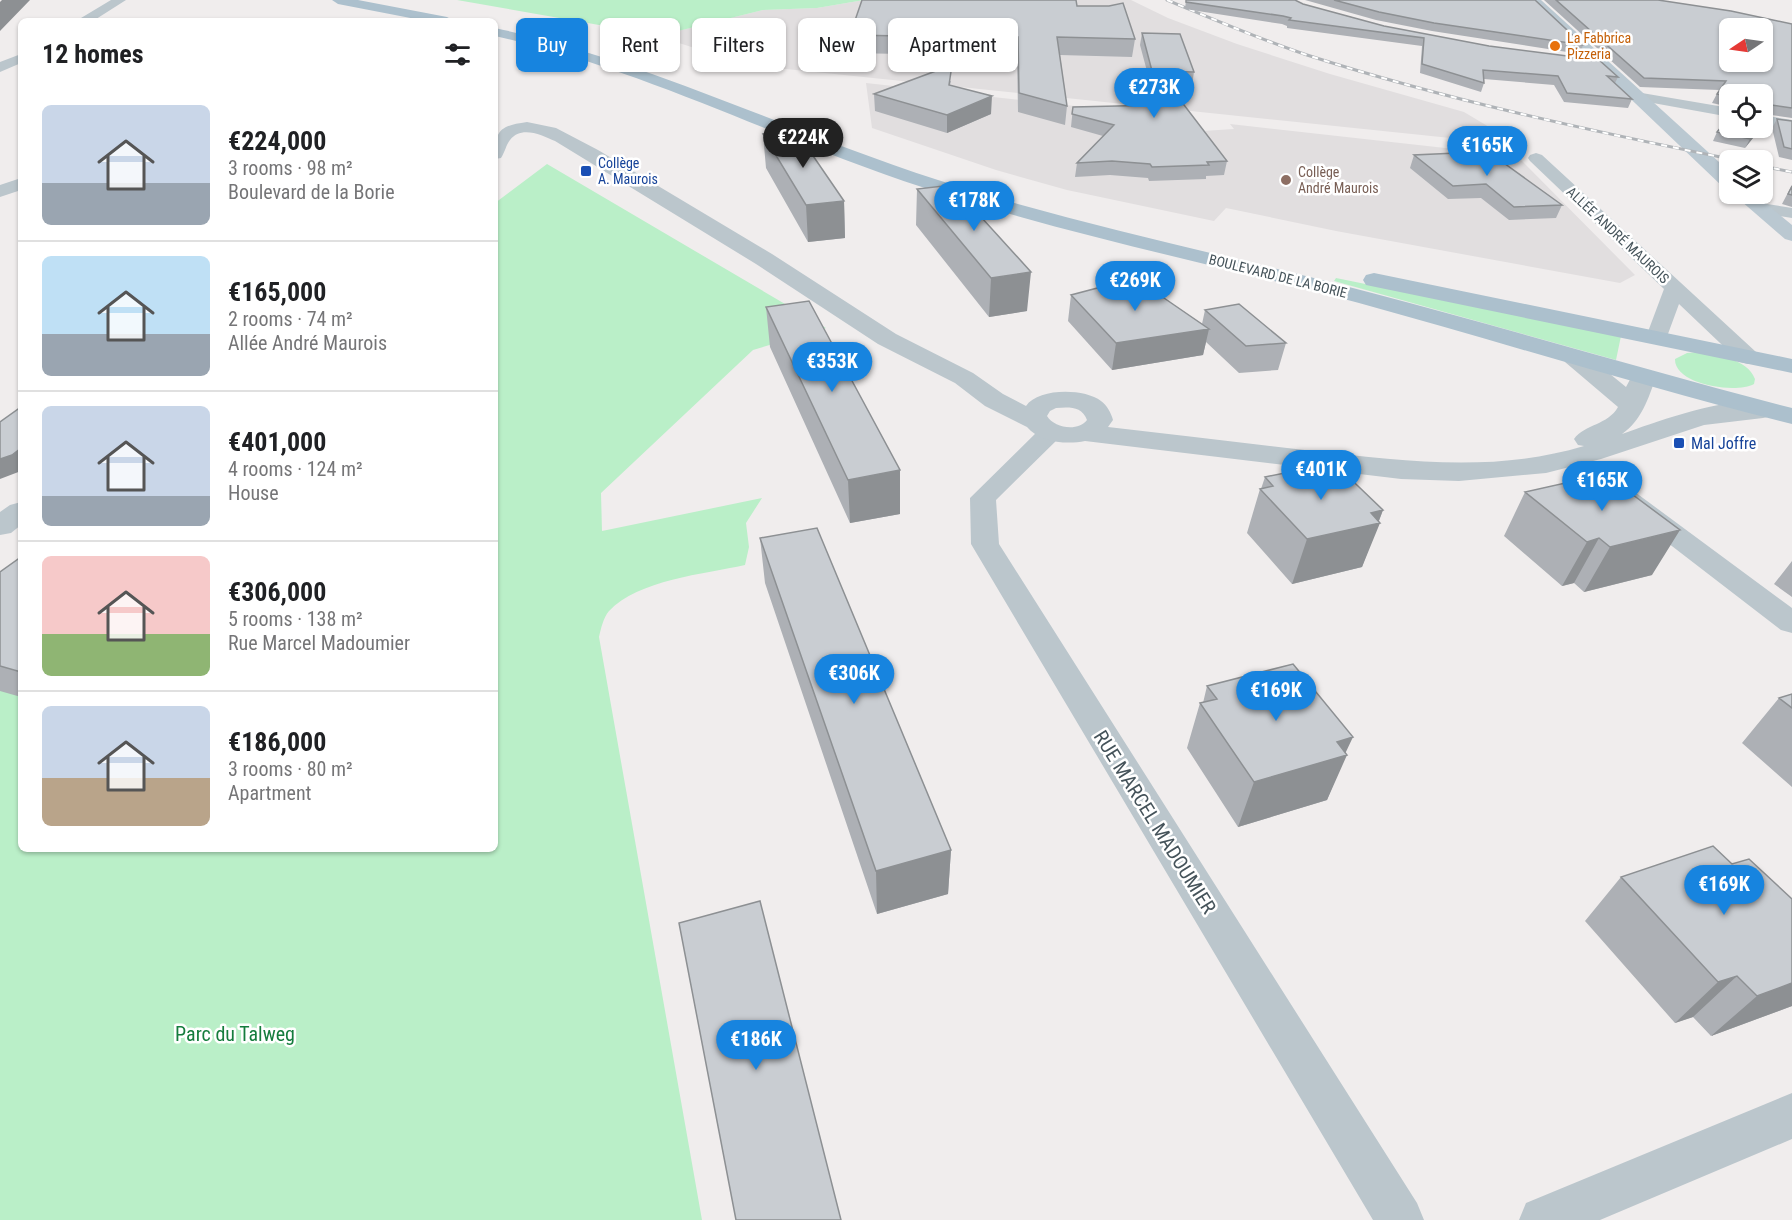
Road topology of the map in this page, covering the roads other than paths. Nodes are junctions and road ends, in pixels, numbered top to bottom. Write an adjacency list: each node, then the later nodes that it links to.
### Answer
1 (94, 0): 7 (street)
2 (120, 0): 8 (street)
3 (338, 0): 6 (main road)
4 (385, 0): 6 (main road)
5 (1533, 0): 13 (main road)
6 (453, 17)
7 (80, 18)
8 (88, 18)
9 (498, 23): 30 (main road, BOULEVARD DE LA BORIE)
10 (498, 33): 31 (main road, BOULEVARD DE LA BORIE)
11 (18, 59): 14 (street)
12 (1581, 60): 13 (street)
13 (1598, 62): 15 (main road)
14 (0, 67)
15 (1636, 96): 16 (street); 22 (main road)
16 (1719, 111)
17 (1773, 121): 18 (street)
18 (1792, 125)
19 (500, 137): 20 (street); 20 (street)
20 (535, 137): 38 (street)
21 (1536, 158): 29 (street, ALLÉE ANDRÉ MAUROIS)
22 (1719, 173)
23 (18, 185): 24 (street)
24 (0, 191)
25 (1756, 204): 26 (main road)
26 (1761, 208): 27 (street); 28 (main road)
27 (1792, 213)
28 (1792, 235)
29 (1674, 288): 30 (street, ALLÉE ANDRÉ MAUROIS); 32 (street, ALLÉE ANDRÉ MAUROIS)
30 (1657, 337): 32 (main road, BOULEVARD DE LA BORIE); 34 (main road)
31 (1574, 357): 34 (main road, BOULEVARD DE LA BORIE); 35 (street)
32 (1748, 357): 33 (main road, BOULEVARD DE LA BORIE); 36 (main road, ALLÉE ANDRÉ MAUROIS)
33 (1792, 366)
34 (1643, 377): 35 (street); 36 (main road, BOULEVARD DE LA BORIE)
35 (1633, 406): 39 (street)
36 (1763, 410): 37 (main road, BOULEVARD DE LA BORIE); 39 (street)
37 (1792, 417)
38 (1046, 418): 39 (street); 45 (street, RUE MARCEL MADOUMIER)
39 (1575, 450): 43 (street)
40 (18, 513): 41 (street)
41 (0, 527): 42 (street)
42 (0, 545)
43 (1792, 623)
44 (1792, 1116): 46 (street)
45 (1400, 1220)
46 (1543, 1220)

